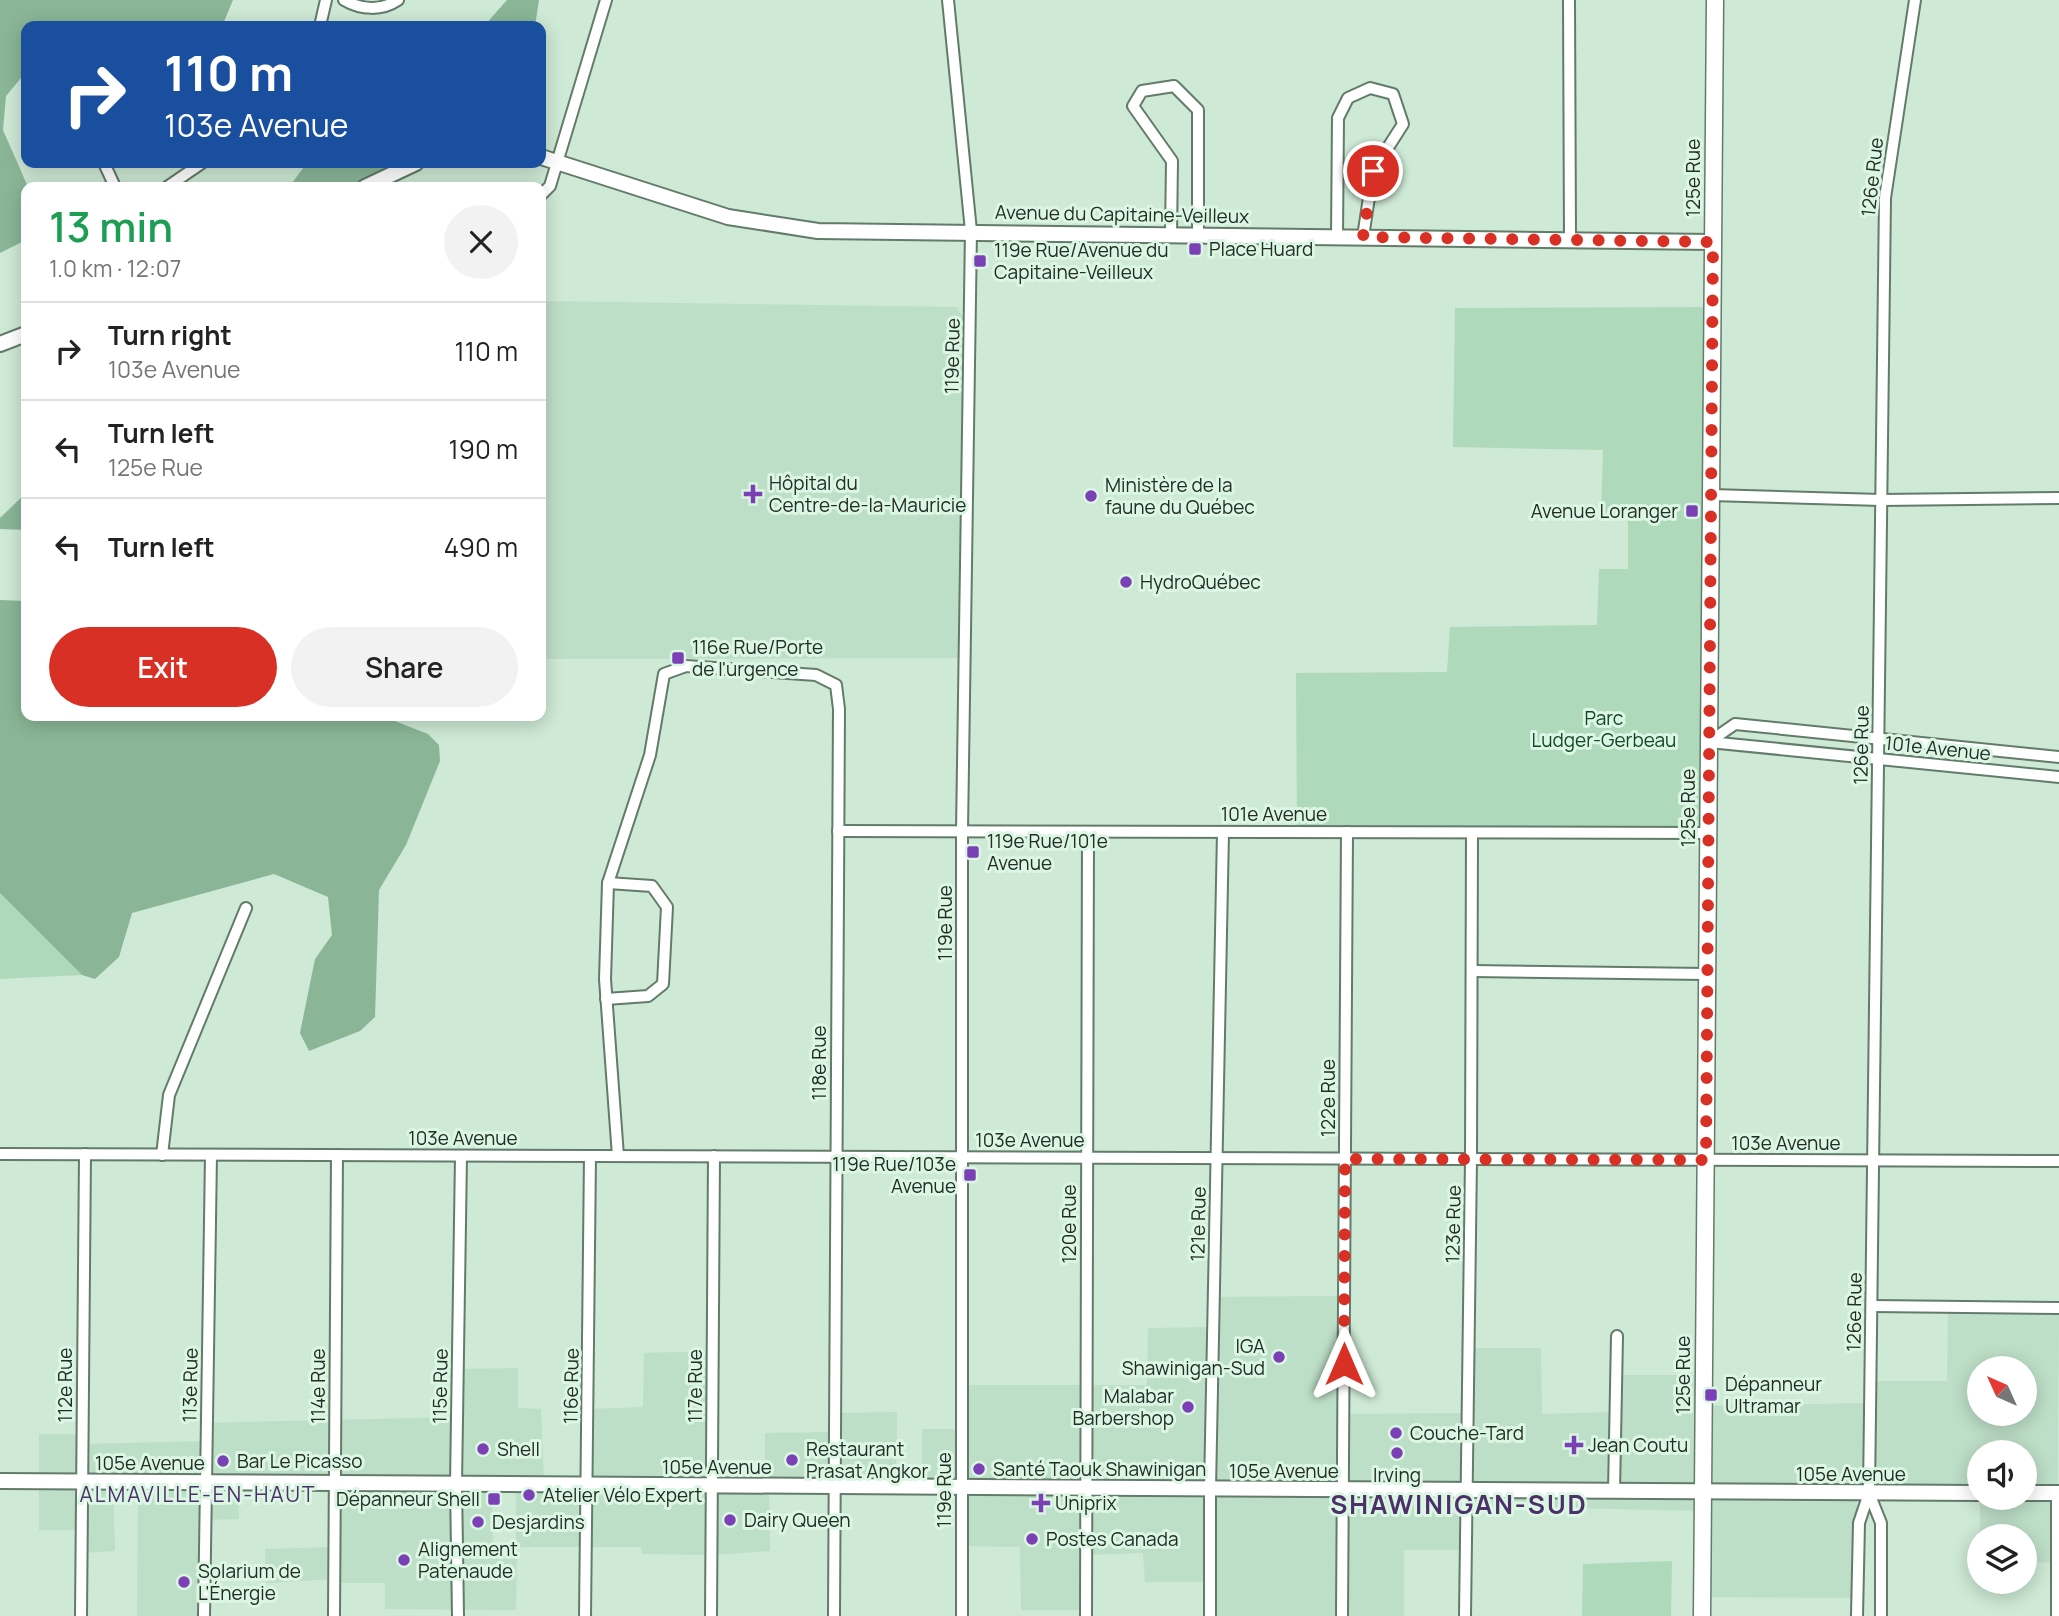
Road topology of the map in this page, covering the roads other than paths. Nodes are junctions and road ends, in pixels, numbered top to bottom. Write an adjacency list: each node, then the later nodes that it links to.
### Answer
1 (326, 0): 9 (street)
2 (344, 0): 3 (street)
3 (398, 0)
4 (606, 0): 11 (street)
5 (948, 0): 17 (street, 119e Rue)
6 (1569, 0): 22 (street)
7 (1715, 0): 23 (main road, 125e Rue)
8 (1915, 0): 28 (street, 126e Rue)
9 (321, 21)
10 (546, 158): 11 (street, Avenue du Capitaine-Veilleux)
11 (558, 161): 16 (street); 17 (street, Avenue du Capitaine-Veilleux)
12 (195, 168): 14 (street)
13 (406, 168): 15 (street)
14 (174, 182)
15 (376, 182)
16 (546, 190)
17 (971, 231): 18 (street, Avenue du Capitaine-Veilleux); 35 (street, 119e Rue)
18 (1171, 234): 19 (street, Avenue du Capitaine-Veilleux); 19 (street)
19 (1198, 234): 20 (street, Avenue du Capitaine-Veilleux)
20 (1337, 236): 21 (street, Avenue du Capitaine-Veilleux); 21 (street)
21 (1363, 237): 22 (street, Avenue du Capitaine-Veilleux)
22 (1570, 240): 23 (street, Avenue du Capitaine-Veilleux)
23 (1713, 242): 26 (main road, 125e Rue)
24 (21, 336): 25 (street)
25 (0, 344)
26 (1711, 495): 28 (street); 30 (main road, 125e Rue)
27 (2059, 498): 28 (street)
28 (1881, 500): 29 (street, 126e Rue)
29 (1878, 738): 30 (street, 101e Avenue); 31 (street, 101e Avenue); 32 (street, 126e Rue)
30 (1709, 743): 32 (street, 101e Avenue); 40 (main road, 125e Rue)
31 (2059, 757)
32 (1878, 759): 33 (street, 101e Avenue); 62 (street, 126e Rue)
33 (2059, 778)
34 (838, 831): 35 (street, 101e Avenue); 41 (street, 118e Rue); 55 (street, 118e Rue)
35 (962, 831): 36 (street, 101e Avenue); 56 (street, 119e Rue)
36 (1088, 832): 37 (street, 101e Avenue); 57 (street, 120e Rue)
37 (1223, 832): 38 (street, 101e Avenue); 58 (street, 121e Rue)
38 (1347, 832): 39 (street, 101e Avenue); 59 (street, 122e Rue)
39 (1472, 832): 40 (street, 101e Avenue); 43 (street, 123e Rue)
40 (1710, 833): 44 (main road, 125e Rue)
41 (608, 883): 45 (street); 45 (street)
42 (246, 908): 48 (street)
43 (1472, 971): 44 (street); 60 (street, 123e Rue)
44 (1707, 974): 61 (main road, 125e Rue)
45 (607, 999): 53 (street)
46 (0, 1154): 47 (street, 103e Avenue)
47 (85, 1154): 48 (street, 103e Avenue); 68 (street, 112e Rue)
48 (162, 1155): 49 (street, 103e Avenue)
49 (211, 1155): 50 (street, 103e Avenue); 69 (street, 113e Rue)
50 (338, 1155): 51 (street, 103e Avenue); 70 (street, 114e Rue)
51 (461, 1156): 52 (street, 103e Avenue); 71 (street, 115e Rue)
52 (590, 1156): 53 (street, 103e Avenue); 72 (street, 116e Rue)
53 (618, 1156): 54 (street, 103e Avenue)
54 (714, 1156): 55 (street, 103e Avenue); 73 (street, 117e Rue)
55 (836, 1157): 56 (street, 103e Avenue); 74 (street, 118e Rue)
56 (962, 1157): 57 (street, 103e Avenue); 75 (street, 119e Rue)
57 (1087, 1158): 58 (street, 103e Avenue); 76 (street, 120e Rue)
58 (1217, 1158): 59 (street, 103e Avenue); 77 (street, 121e Rue)
59 (1345, 1159): 60 (street, 103e Avenue); 78 (street, 122e Rue)
60 (1471, 1159): 61 (street, 103e Avenue); 79 (street, 123e Rue)
61 (1706, 1160): 62 (street, 103e Avenue); 81 (main road, 125e Rue)
62 (1873, 1161): 63 (street, 103e Avenue); 64 (street, 126e Rue)
63 (2059, 1161)
64 (1872, 1306): 65 (street); 82 (street, 126e Rue)
65 (2059, 1308)
66 (1618, 1336): 80 (street)
67 (0, 1481): 68 (street, 105e Avenue)
68 (82, 1482): 69 (street, 105e Avenue); 88 (street, 112e Rue)
69 (206, 1483): 70 (street, 105e Avenue); 89 (street, 113e Rue)
70 (335, 1483): 71 (street, 105e Avenue); 90 (street, 114e Rue)
71 (456, 1484): 72 (street, 105e Avenue); 91 (street, 115e Rue)
72 (587, 1485): 73 (street, 105e Avenue); 92 (street, 116e Rue)
73 (712, 1486): 74 (street, 105e Avenue); 93 (street, 117e Rue)
74 (835, 1487): 75 (street, 105e Avenue); 94 (street, 118e Rue)
75 (962, 1488): 76 (street, 105e Avenue); 95 (street, 119e Rue)
76 (1086, 1489): 77 (street, 105e Avenue); 96 (street, 120e Rue)
77 (1210, 1489): 78 (street, 105e Avenue); 97 (street, 121e Rue)
78 (1343, 1490): 79 (street, 105e Avenue); 98 (street, 122e Rue)
79 (1465, 1491): 80 (street, 105e Avenue); 99 (street, 123e Rue)
80 (1614, 1492): 81 (street, 105e Avenue)
81 (1703, 1493): 82 (street, 105e Avenue); 100 (main road, 125e Rue)
82 (1869, 1493): 83 (street, 105e Avenue); 86 (street, 126e Rue); 87 (street, 126e Rue)
83 (1967, 1493)
84 (2037, 1493): 85 (street)
85 (2058, 1493): 103 (street)
86 (1857, 1583): 87 (street); 101 (street, 126e Rue)
87 (1881, 1583): 102 (street, 126e Rue)
88 (81, 1616)
89 (204, 1616)
90 (334, 1616)
91 (458, 1616)
92 (586, 1616)
93 (711, 1616)
94 (834, 1616)
95 (962, 1616)
96 (1086, 1616)
97 (1210, 1616)
98 (1342, 1616)
99 (1465, 1616)
100 (1702, 1616)
101 (1857, 1616)
102 (1881, 1616)
103 (2057, 1616)

